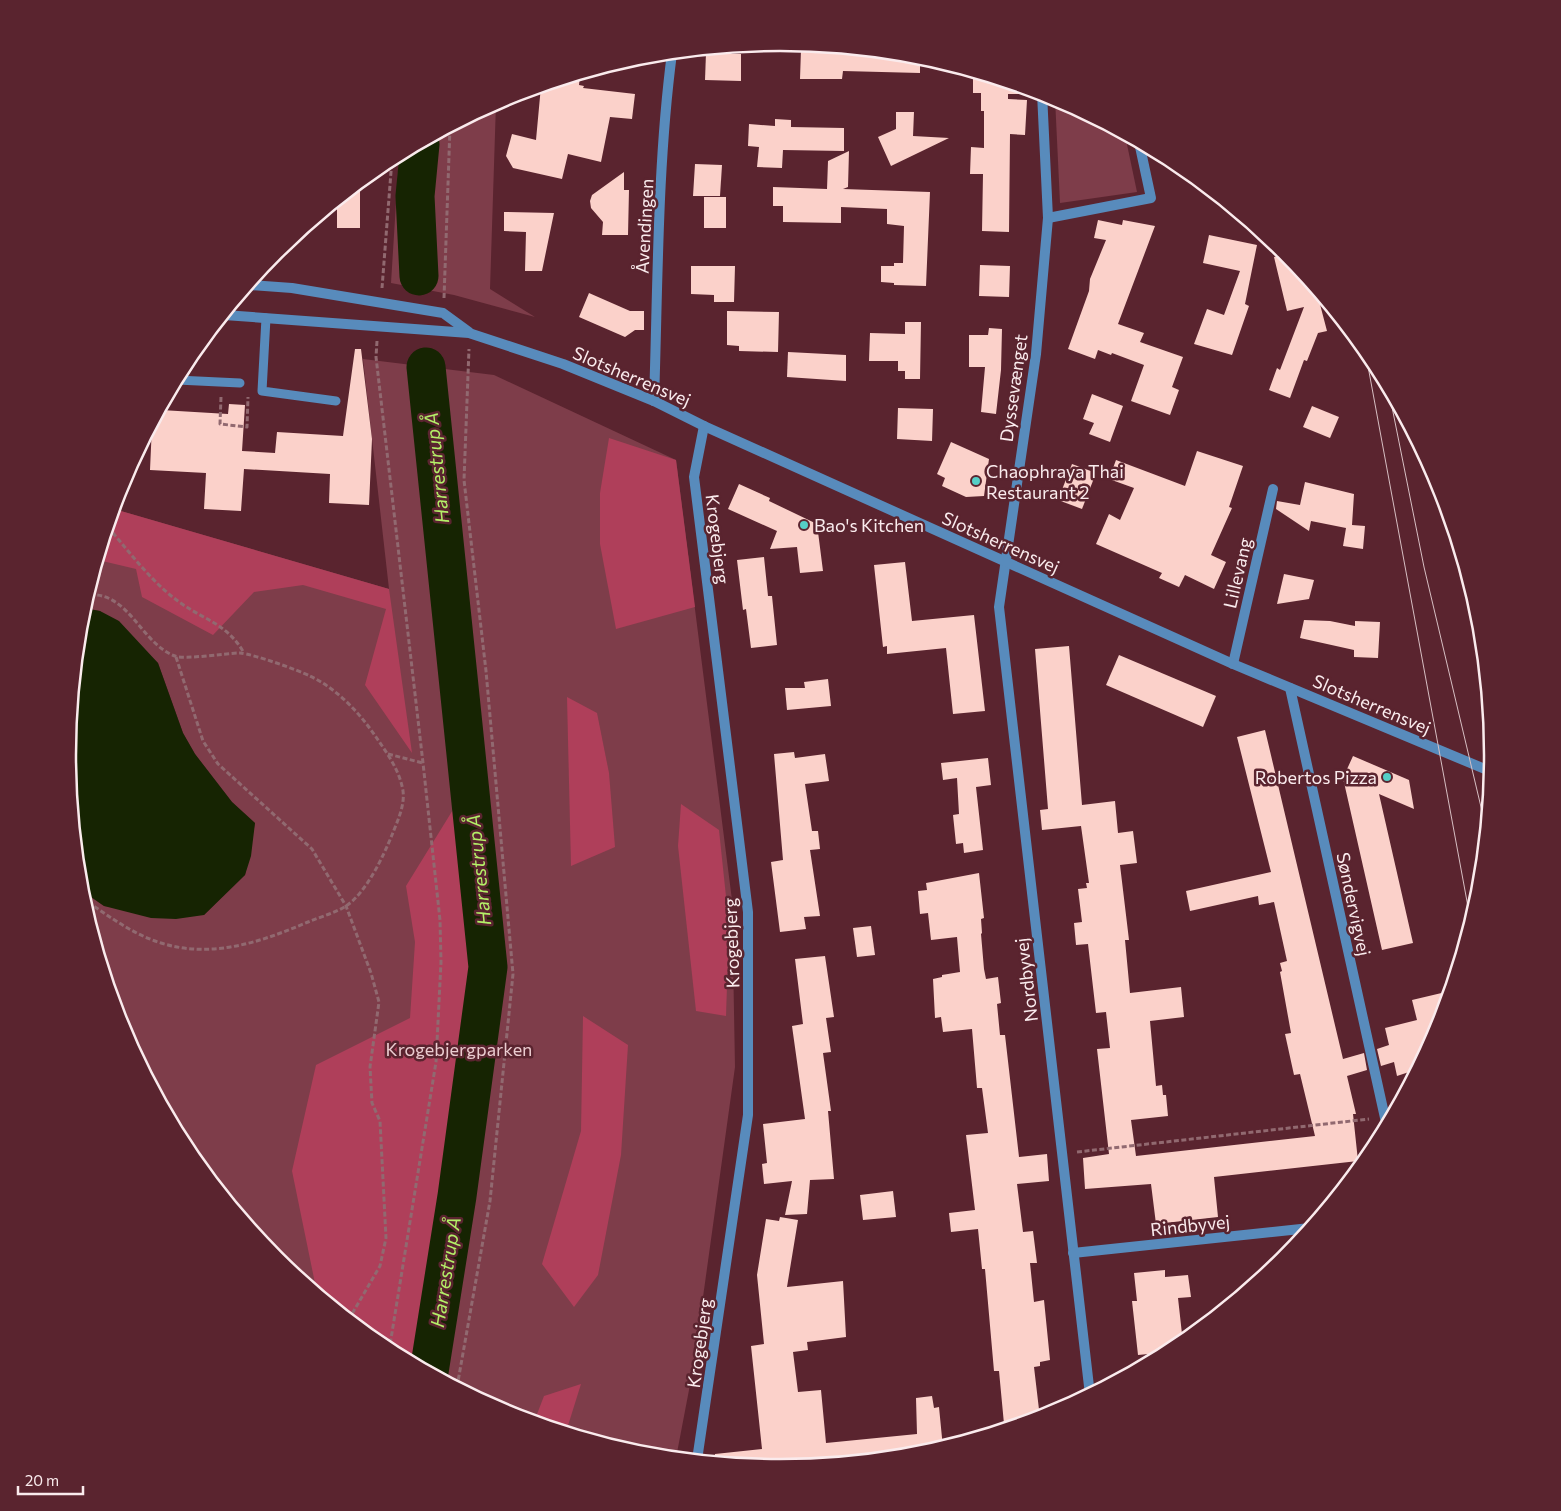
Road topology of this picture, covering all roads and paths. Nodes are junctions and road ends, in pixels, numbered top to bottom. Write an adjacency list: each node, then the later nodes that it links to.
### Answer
1 (671, 60): 17 (street, Åvendingen)
2 (1042, 102): 6 (street, Dyssevænget)
3 (450, 134): 9 (path)
4 (1141, 151): 6 (street)
5 (391, 169): 8 (path)
6 (1048, 218): 21 (street, Dyssevænget)
7 (256, 286): 8 (street, Slotsherrensvej)
8 (381, 302): 9 (street, Slotsherrensvej)
9 (443, 313): 13 (street, Slotsherrensvej)
10 (231, 316): 11 (street, Slotsherrensvej)
11 (266, 318): 12 (street, Slotsherrensvej); 16 (lane)
12 (379, 325): 13 (street, Slotsherrensvej); 28 (path)
13 (469, 333): 17 (street, Slotsherrensvej); 39 (path)
14 (185, 380): 15 (lane)
15 (240, 383)
16 (336, 401)
17 (654, 401): 18 (street, Slotsherrensvej)
18 (704, 426): 21 (street, Slotsherrensvej); 41 (street, Krogebjerg)
19 (1273, 489): 25 (street, Lillevang)
20 (113, 533): 23 (path)
21 (1005, 561): 25 (street, Slotsherrensvej); 34 (street, Nordbyvej)
22 (95, 594): 24 (path)
23 (244, 653): 24 (path); 27 (path)
24 (176, 657): 31 (path)
25 (1233, 664): 26 (street, Slotsherrensvej)
26 (1290, 688): 29 (street, Slotsherrensvej); 32 (street, Søndervigvej)
27 (388, 754): 28 (path); 31 (path)
28 (423, 763): 38 (path)
29 (1484, 769)
30 (93, 905): 31 (path)
31 (346, 906): 37 (path)
32 (1385, 1116)
33 (1381, 1122): 34 (path)
34 (1062, 1154): 36 (street, Nordbyvej)
35 (1301, 1229): 36 (street, Rindbyvej)
36 (1073, 1253): 40 (street, Nordbyvej)
37 (351, 1313)
38 (391, 1342)
39 (458, 1381)
40 (1089, 1388)
41 (698, 1455)

